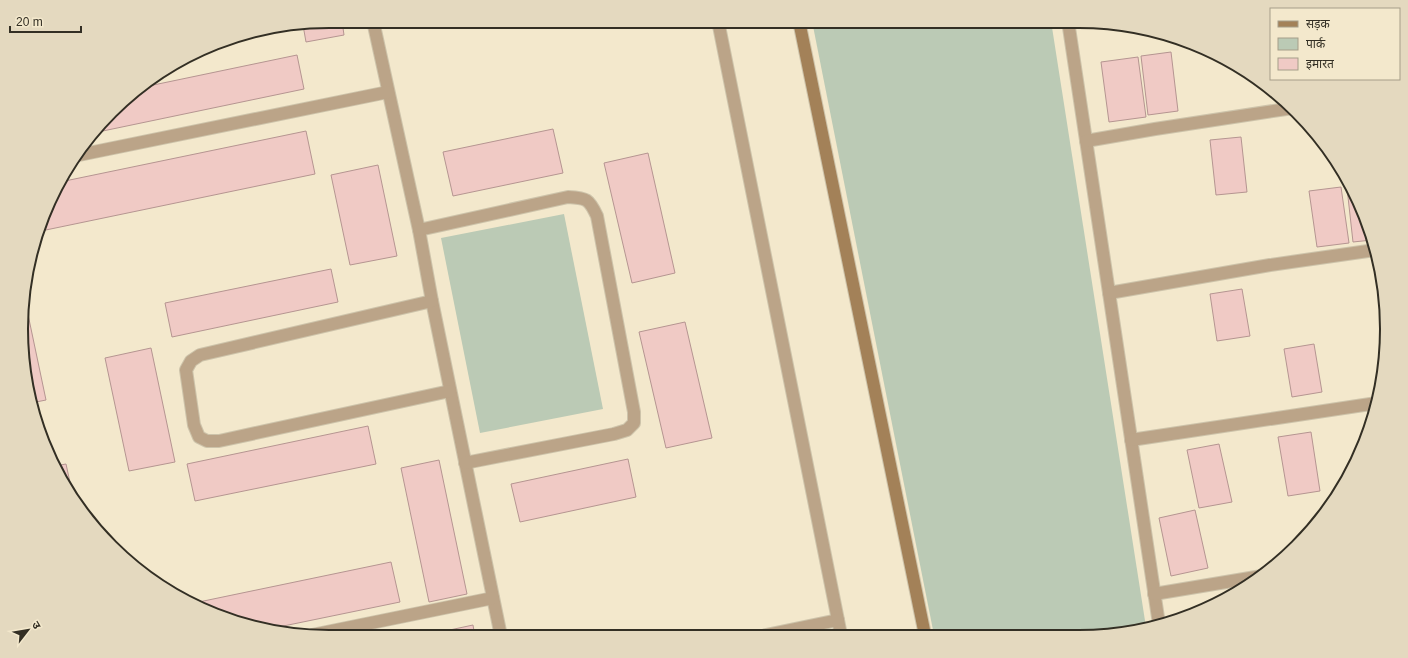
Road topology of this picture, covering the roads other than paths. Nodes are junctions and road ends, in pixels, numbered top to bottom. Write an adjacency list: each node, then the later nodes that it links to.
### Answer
1 (374, 28): 5 (street)
2 (719, 28): 20 (street)
3 (800, 28): 26 (street)
4 (1069, 28): 7 (street)
5 (388, 92): 8 (street); 9 (street)
6 (1284, 109): 7 (street)
7 (1086, 141): 11 (street)
8 (85, 154)
9 (419, 230): 12 (street); 16 (street)
10 (1370, 251): 11 (street)
11 (1109, 293): 15 (street)
12 (432, 301): 13 (street); 13 (street)
13 (450, 391): 16 (street)
14 (1371, 404): 15 (street)
15 (1131, 440): 18 (street)
16 (465, 463): 19 (street)
17 (1247, 579): 18 (street)
18 (1154, 594): 21 (street)
19 (493, 598): 22 (street); 23 (street)
20 (838, 620): 24 (street); 25 (street)
21 (1158, 620)
22 (336, 630)
23 (500, 630)
24 (790, 630)
25 (840, 630)
26 (924, 630)

